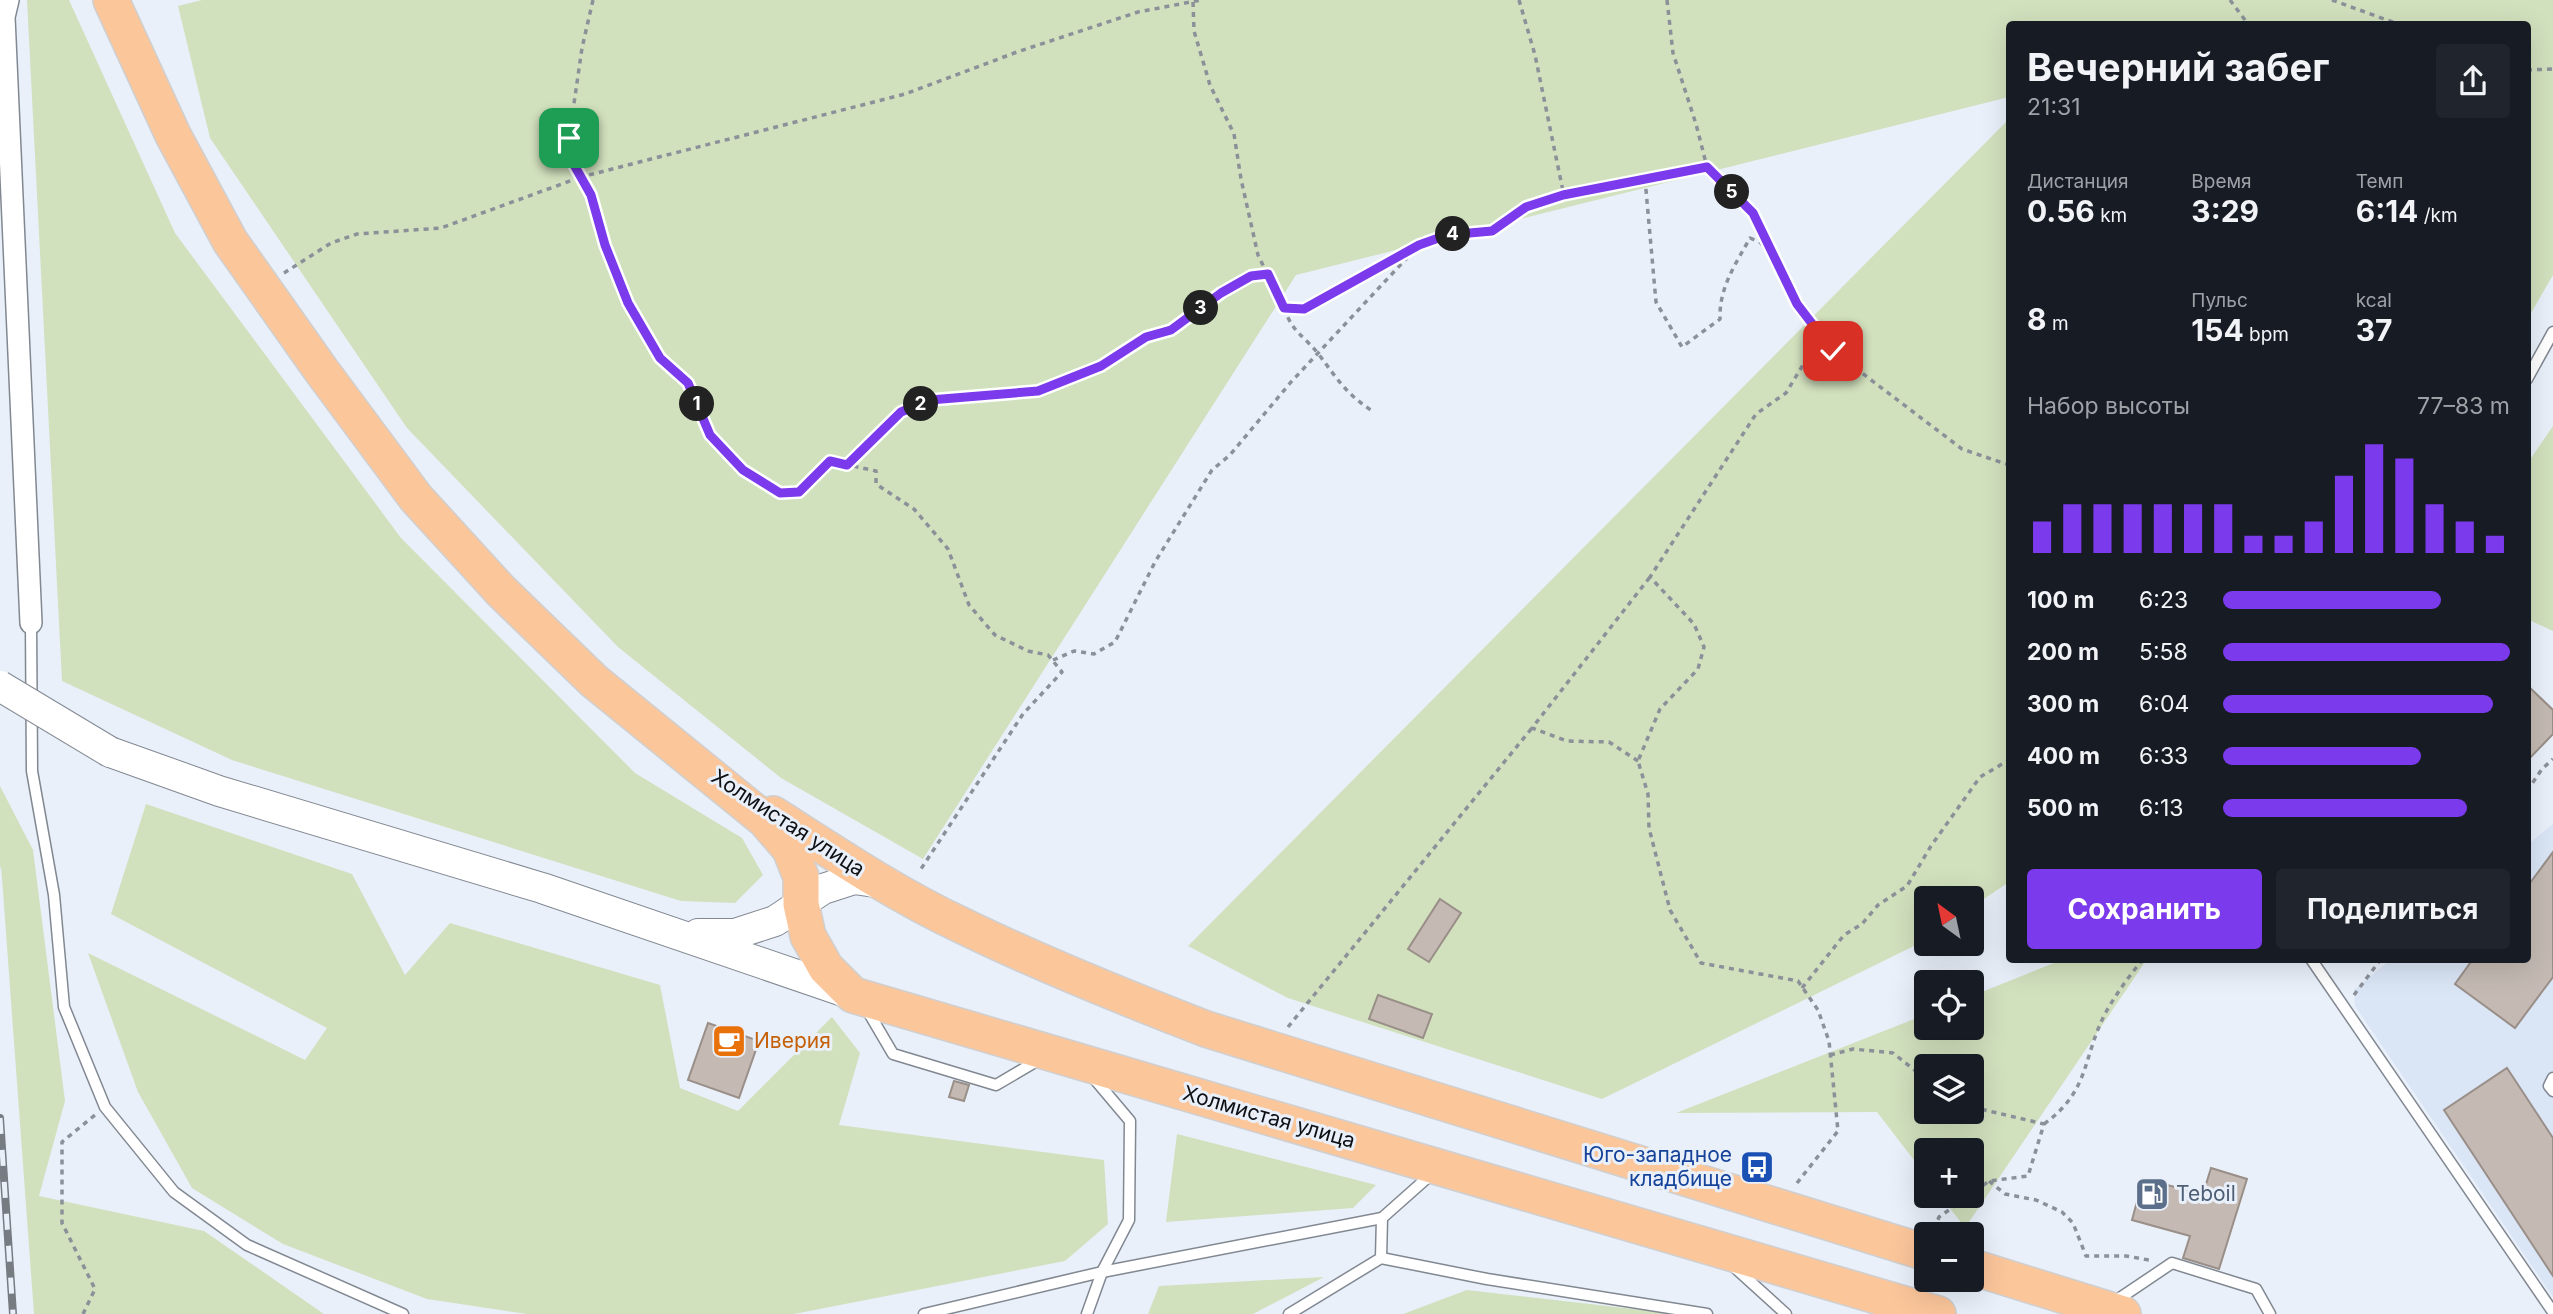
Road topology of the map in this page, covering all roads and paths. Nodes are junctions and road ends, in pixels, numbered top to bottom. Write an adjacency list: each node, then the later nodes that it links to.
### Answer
1 (8, 0): 31 (street)
2 (111, 0): 21 (highway)
3 (593, 0): 15 (path)
4 (1201, 0): 9 (path)
5 (1518, 0): 17 (path)
6 (1667, 0): 14 (path)
7 (2230, 0): 10 (path)
8 (2332, 0): 11 (path)
9 (1194, 1): 15 (path); 20 (path)
10 (2246, 21)
11 (2390, 21)
12 (2553, 69): 13 (path)
13 (2531, 70)
14 (1707, 167): 16 (path); 19 (path)
15 (582, 177): 21 (path); 29 (path)
16 (1645, 179): 17 (path); 19 (path)
17 (1563, 195): 18 (path)
18 (1419, 245): 22 (path); 25 (path)
19 (1777, 262): 24 (path)
20 (1268, 274): 22 (path); 29 (path)
21 (263, 287): 38 (highway)
22 (1284, 308): 25 (path)
23 (2553, 332): 26 (lane)
24 (1821, 334): 28 (path); 30 (path)
25 (1318, 354): 27 (path); 32 (path)
26 (2531, 372)
27 (1374, 412)
28 (2006, 464)
29 (847, 465): 32 (path)
30 (1650, 577): 34 (path); 36 (path)
31 (31, 623): 55 (lane)
32 (1053, 660): 40 (path)
33 (0, 685): 42 (main road, bridge)
34 (1532, 728): 36 (path); 49 (path)
35 (2553, 759): 39 (path)
36 (1638, 761): 46 (path)
37 (2006, 762): 46 (path)
38 (702, 768): 40 (highway, Холмистая улица); 41 (highway, Холмистая улица)
39 (2531, 785)
40 (893, 889): 41 (main road); 49 (highway, Холмистая улица)
41 (801, 904): 42 (main road); 47 (highway, Холмистая улица)
42 (646, 924): 47 (main road)
43 (2140, 963): 57 (path)
44 (2314, 963): 48 (lane)
45 (2378, 963): 48 (path)
46 (1802, 988): 50 (path)
47 (856, 995): 51 (highway, Холмистая улица); 51 (lane)
48 (2345, 1008): 73 (lane)
49 (1270, 1049): 61 (highway, Холмистая улица)
50 (1830, 1055): 52 (path); 61 (path)
51 (1065, 1057): 58 (highway, Холмистая улица); 71 (lane)
52 (1914, 1069)
53 (2553, 1078): 54 (lane)
54 (2553, 1091)
55 (105, 1107): 74 (path); 75 (lane)
56 (1984, 1110): 57 (path)
57 (2045, 1124): 59 (path)
58 (1440, 1167): 63 (lane); 65 (highway, Холмистая улица)
59 (1989, 1181): 60 (path); 69 (path)
60 (1984, 1185)
61 (1771, 1205): 66 (highway, Холмистая улица); 68 (highway)
62 (1952, 1208): 64 (path)
63 (1382, 1218): 67 (lane); 71 (lane)
64 (1937, 1222)
65 (1711, 1247): 68 (highway, Холмистая улица); 80 (lane)
66 (1914, 1249)
67 (1381, 1258): 78 (lane); 79 (lane)
68 (1751, 1259): 81 (highway, Холмистая улица)
69 (2172, 1263): 72 (lane); 82 (lane)
70 (1984, 1271): 72 (highway)
71 (1102, 1272): 76 (lane); 77 (lane)
72 (2113, 1311)
73 (2553, 1312)
74 (83, 1314)
75 (403, 1314)
76 (924, 1314)
77 (1087, 1314)
78 (1289, 1314)
79 (1707, 1314)
80 (1787, 1314)
81 (1938, 1314)
82 (2270, 1314)

